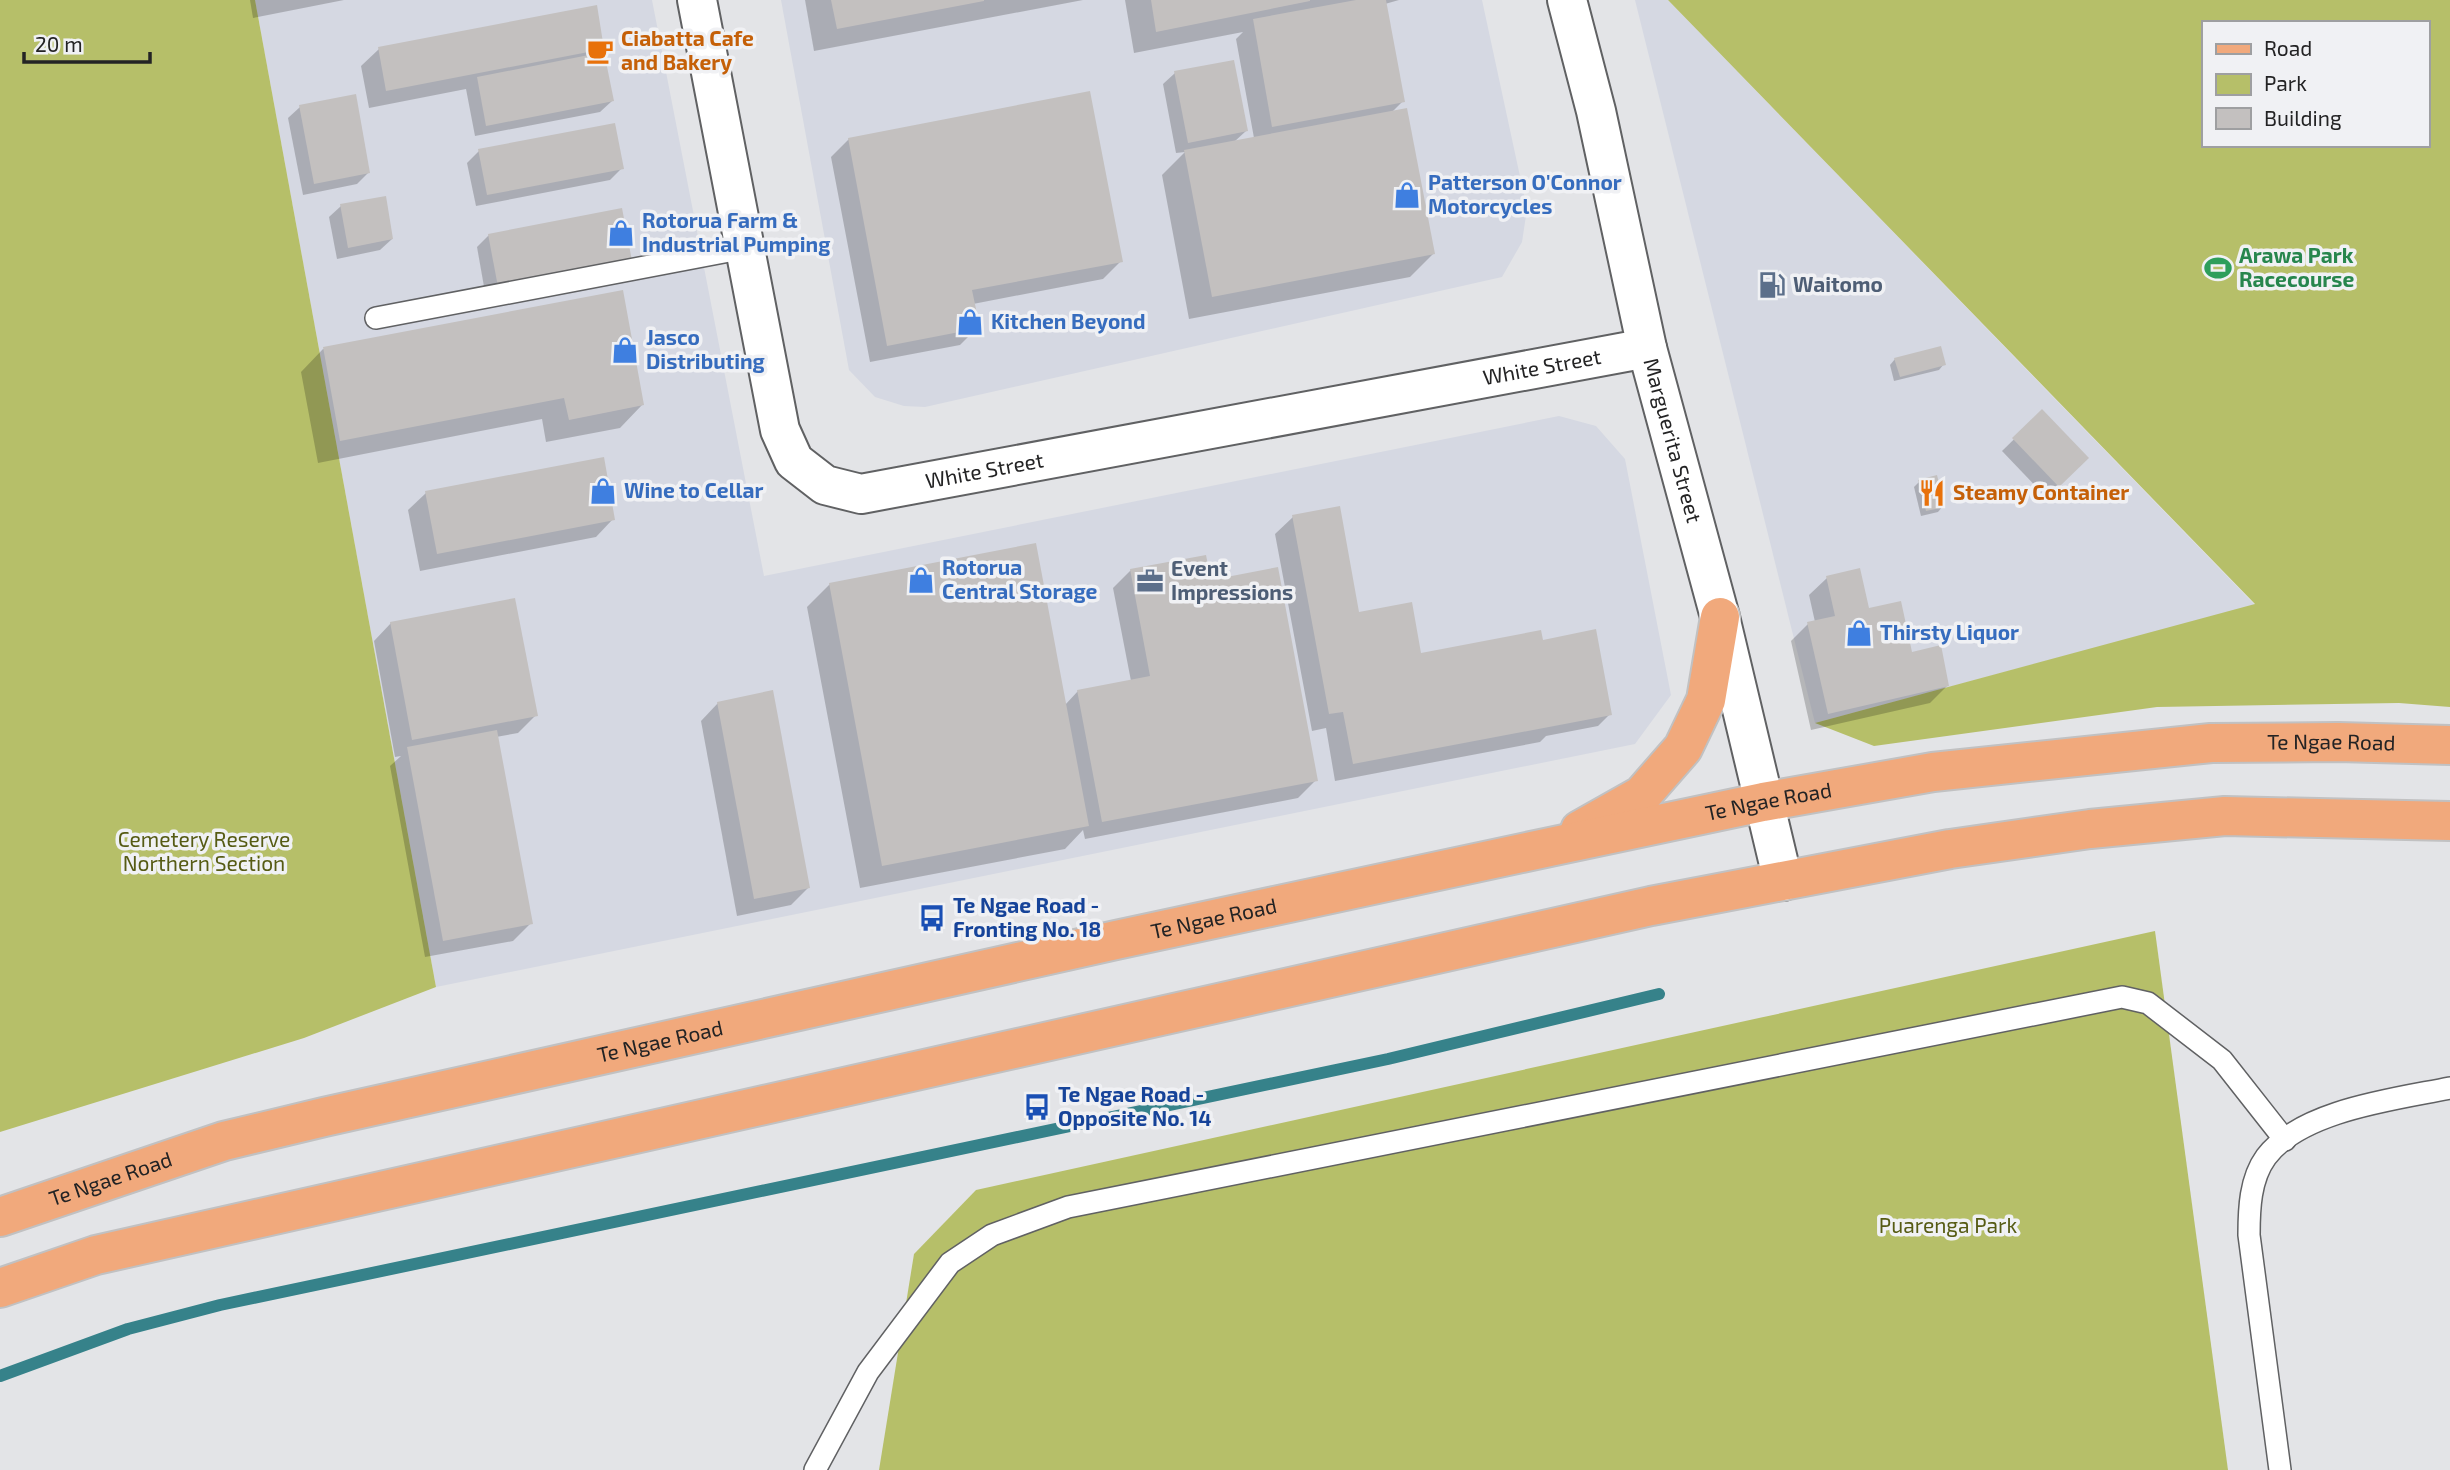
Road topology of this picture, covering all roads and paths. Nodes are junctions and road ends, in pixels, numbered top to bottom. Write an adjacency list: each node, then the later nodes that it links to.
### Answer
1 (697, 0): 3 (street, White Street)
2 (1567, 0): 5 (street, Marguerita Street)
3 (745, 248): 4 (lane); 5 (street, White Street)
4 (376, 318)
5 (1647, 348): 6 (street, Marguerita Street)
6 (1720, 617): 8 (street, Marguerita Street); 10 (main road)
7 (2450, 745): 8 (main road, Te Ngae Road)
8 (1763, 802): 10 (main road, Te Ngae Road); 11 (street, Marguerita Street)
9 (2450, 821): 11 (main road)
10 (1550, 847): 14 (main road, Te Ngae Road)
11 (1783, 881): 15 (main road)
12 (2450, 1088): 13 (lane)
13 (2285, 1140): 16 (lane); 17 (lane)
14 (0, 1217)
15 (0, 1288)
16 (815, 1470)
17 (2280, 1470)

